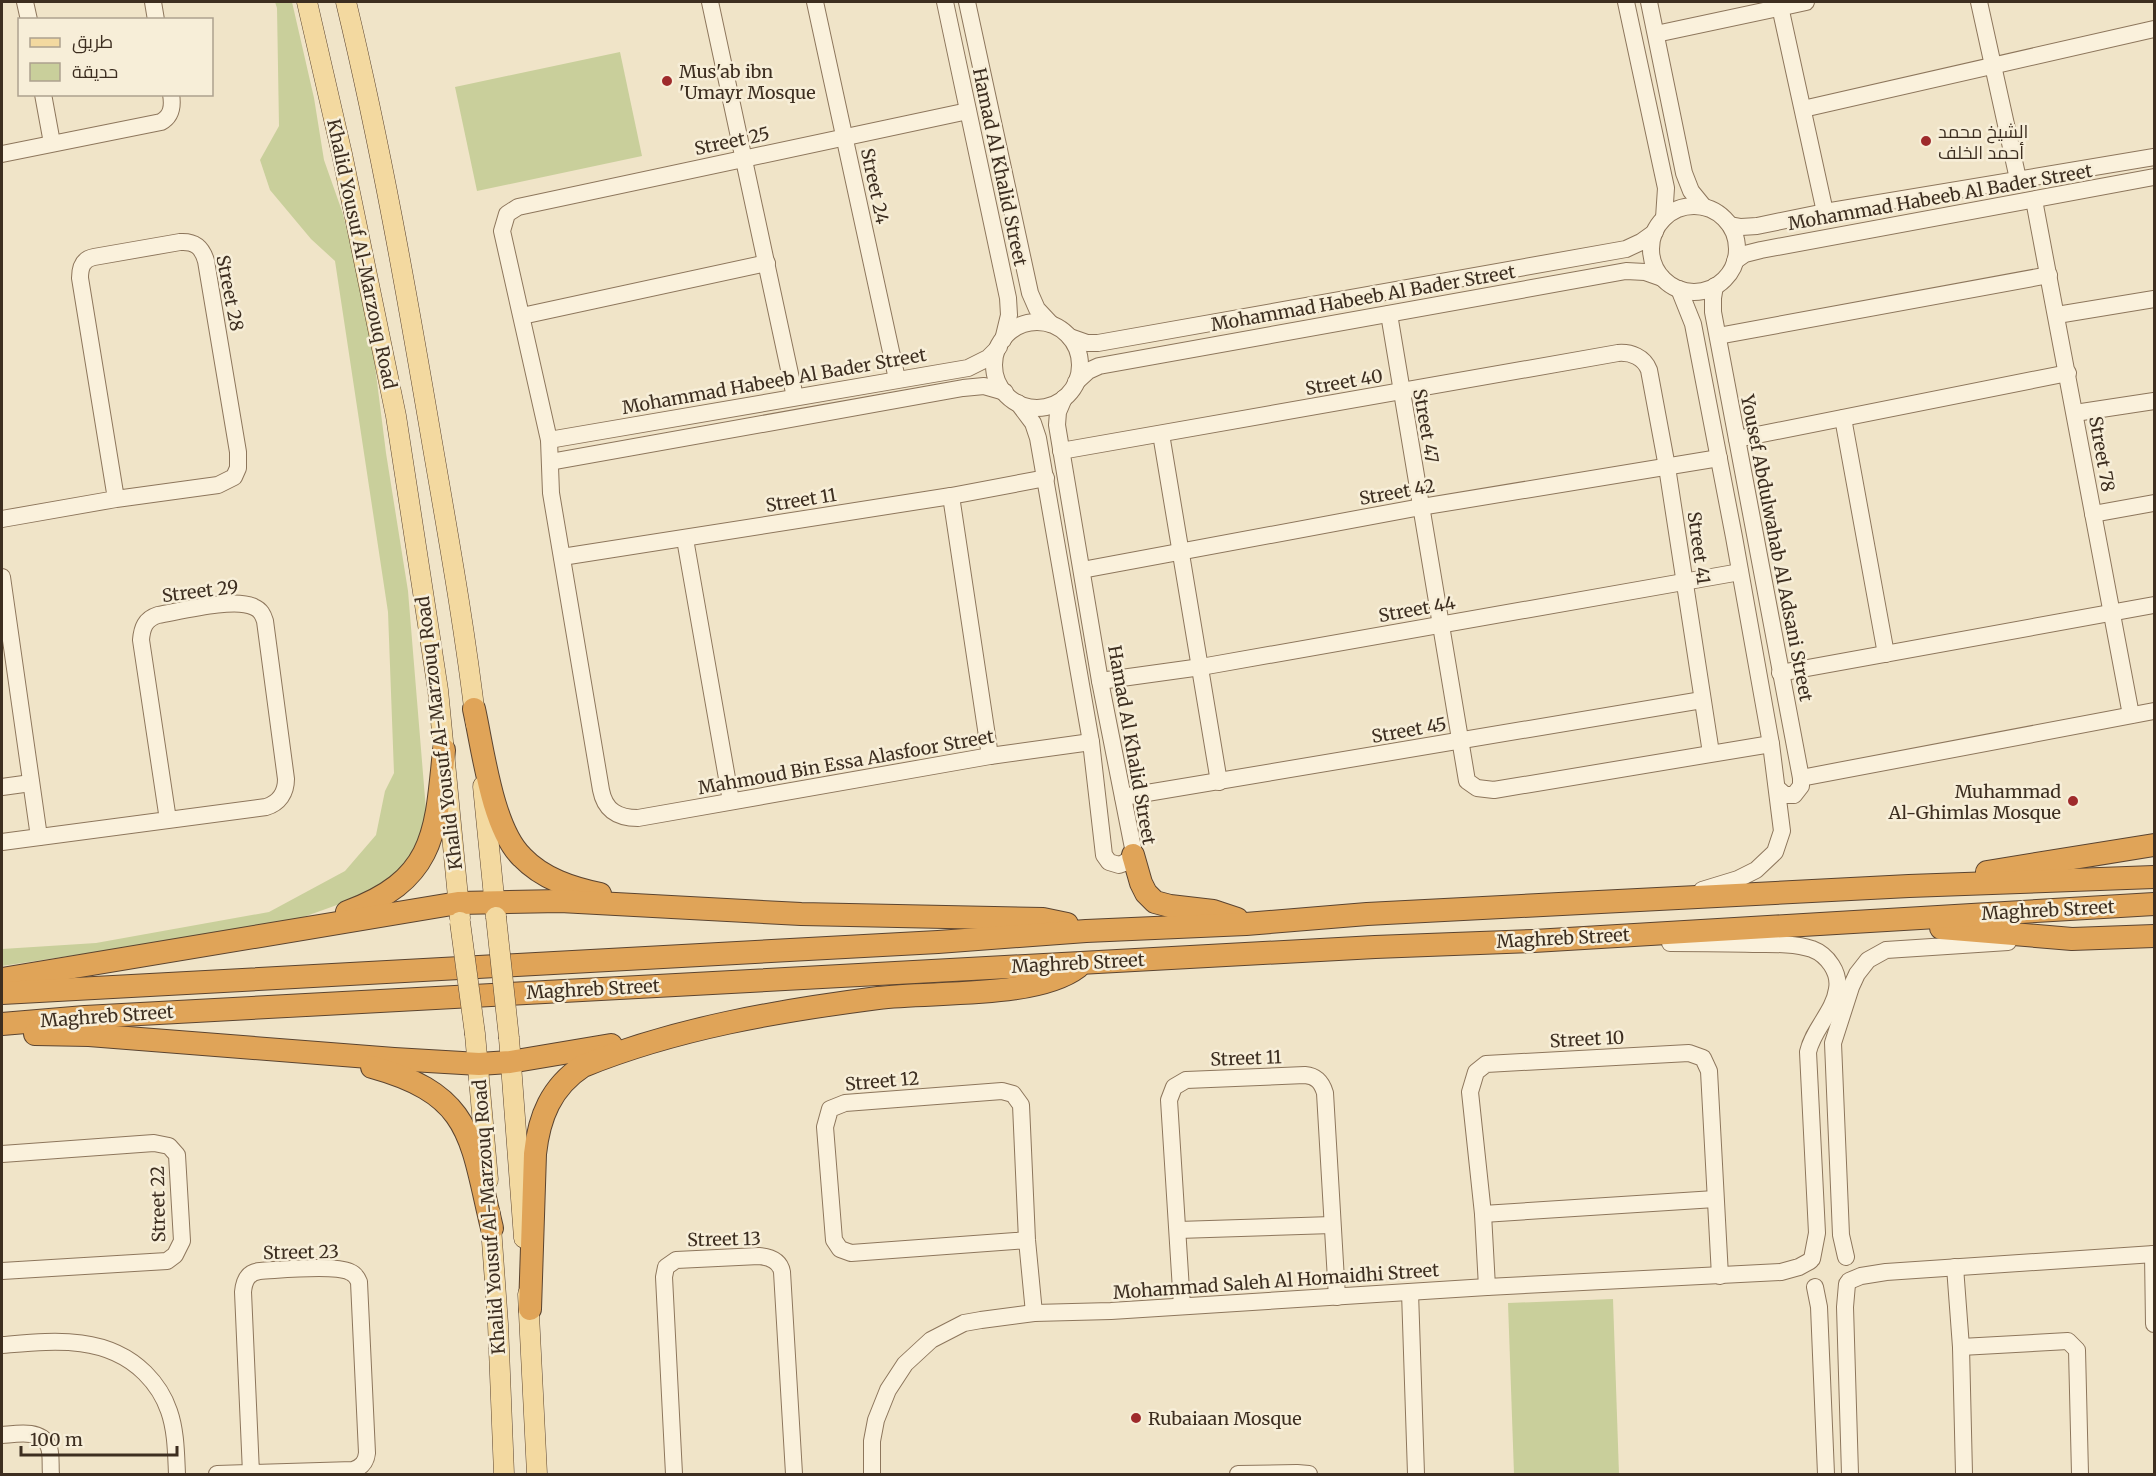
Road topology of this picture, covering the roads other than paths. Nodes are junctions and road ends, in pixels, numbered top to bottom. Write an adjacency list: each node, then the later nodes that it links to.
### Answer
1 (25, 2): 13 (street)
2 (153, 2): 14 (street)
3 (307, 2): 129 (main road, Khalid Yousuf Al-Marzouq Road)
4 (710, 2): 25 (street)
5 (815, 2): 22 (street, Street 24)
6 (1626, 2): 30 (street)
7 (1649, 2): 16 (street)
8 (1806, 2): 11 (street)
9 (1979, 2): 17 (street)
10 (957, 4): 21 (street, Hamad Al Khalid Street); 51 (street, Hamad Al Khalid Street)
11 (1780, 4): 16 (street); 20 (street)
12 (344, 6): 123 (main road, Khalid Yousuf Al-Marzouq Road)
13 (29, 18)
14 (156, 18)
15 (2154, 29): 17 (street)
16 (1656, 34): 29 (street)
17 (1994, 66): 20 (street); 27 (street)
18 (43, 96): 23 (street)
19 (171, 96): 23 (street)
20 (1803, 109): 35 (street)
21 (968, 111): 22 (street, Street 25); 53 (street, Hamad Al Khalid Street)
22 (844, 137): 25 (street, Street 25); 71 (street, Street 24)
23 (52, 143): 24 (street)
24 (2, 154)
25 (745, 158): 42 (street); 58 (street, Street 25)
26 (2148, 158): 27 (street, Mohammad Habeeb Al Bader Street); 28 (street)
27 (2018, 179): 31 (street, Mohammad Habeeb Al Bader Street)
28 (2149, 179): 33 (street, Mohammad Habeeb Al Bader Street)
29 (1688, 184): 30 (street); 34 (street)
30 (1666, 188): 38 (street)
31 (1934, 194): 32 (street, Mohammad Habeeb Al Bader Street); 36 (street)
32 (1906, 198): 35 (street, Mohammad Habeeb Al Bader Street); 37 (street)
33 (2034, 200): 36 (street, Mohammad Habeeb Al Bader Street); 46 (street, Street 78)
34 (1704, 207): 38 (street); 39 (street)
35 (1825, 212): 39 (street, Mohammad Habeeb Al Bader Street)
36 (1940, 217): 37 (street, Mohammad Habeeb Al Bader Street)
37 (1906, 223): 41 (street, Mohammad Habeeb Al Bader Street)
38 (1660, 225): 40 (street, Mohammad Habeeb Al Bader Street); 47 (street)
39 (1730, 225): 41 (street)
40 (1626, 249): 43 (street, Mohammad Habeeb Al Bader Street); 44 (street)
41 (1735, 261): 48 (street)
42 (767, 263): 58 (street); 76 (street)
43 (1522, 267): 45 (street, Mohammad Habeeb Al Bader Street); 49 (street)
44 (1626, 271): 47 (street, Mohammad Habeeb Al Bader Street); 49 (street, Mohammad Habeeb Al Bader Street)
45 (1498, 273): 52 (street); 55 (street, Mohammad Habeeb Al Bader Street)
46 (2049, 275): 57 (street, Street 78); 61 (street)
47 (1662, 278): 50 (street)
48 (1715, 286): 50 (street); 61 (street, Yousef Abdulwahab Al Adsani Street)
49 (1527, 289): 52 (street, Mohammad Habeeb Al Bader Street)
50 (1680, 290): 90 (street)
51 (1030, 293): 53 (street); 60 (street, Hamad Al Khalid Street)
52 (1499, 294): 56 (street, Mohammad Habeeb Al Bader Street)
53 (1008, 298): 66 (street, Hamad Al Khalid Street)
54 (2154, 299): 57 (street)
55 (1259, 314): 59 (street, Mohammad Habeeb Al Bader Street); 63 (street)
56 (1389, 314): 63 (street, Mohammad Habeeb Al Bader Street); 74 (street, Street 47)
57 (2057, 315): 70 (street, Street 78)
58 (522, 316): 88 (street)
59 (1229, 319): 64 (street, Mohammad Habeeb Al Bader Street); 65 (street)
60 (1051, 324): 62 (street); 66 (street)
61 (1718, 336): 87 (street, Yousef Abdulwahab Al Adsani Street)
62 (1070, 337): 64 (street, Mohammad Habeeb Al Bader Street); 72 (street)
63 (1260, 337): 65 (street, Mohammad Habeeb Al Bader Street)
64 (1112, 340): 68 (street)
65 (1230, 342): 68 (street, Mohammad Habeeb Al Bader Street)
66 (1001, 343): 69 (street, Mohammad Habeeb Al Bader Street); 75 (street)
67 (1634, 355): 74 (street, Street 40); 92 (street, Street 41)
68 (1116, 363): 72 (street, Mohammad Habeeb Al Bader Street)
69 (962, 369): 71 (street, Mohammad Habeeb Al Bader Street); 73 (street)
70 (2068, 373): 82 (street, Street 78); 83 (street)
71 (897, 379): 76 (street, Mohammad Habeeb Al Bader Street)
72 (1076, 382): 77 (street)
73 (963, 388): 75 (street); 84 (street)
74 (1400, 392): 86 (street, Street 40); 99 (street, Street 47)
75 (1005, 393): 79 (street)
76 (795, 397): 80 (street, Mohammad Habeeb Al Bader Street)
77 (1064, 398): 79 (street); 89 (street, Hamad Al Khalid Street)
78 (2154, 401): 82 (street)
79 (1018, 403): 93 (street, Hamad Al Khalid Street)
80 (739, 407): 81 (street, Mohammad Habeeb Al Bader Street); 84 (street)
81 (715, 411): 85 (street); 88 (street, Mohammad Habeeb Al Bader Street)
82 (2075, 413): 100 (street, Street 78)
83 (1844, 418): 87 (street); 118 (street)
84 (739, 428): 85 (street)
85 (717, 432): 91 (street)
86 (1161, 434): 89 (street, Street 40); 105 (street)
87 (1737, 439): 97 (street, Yousef Abdulwahab Al Adsani Street)
88 (549, 440): 91 (street)
89 (1061, 452): 107 (street, Hamad Al Khalid Street)
90 (1719, 458): 92 (street, Street 42); 96 (street)
91 (550, 462): 106 (street)
92 (1667, 467): 99 (street, Street 42); 110 (street, Street 41)
93 (1046, 478): 94 (street, Street 11); 114 (street, Hamad Al Khalid Street)
94 (951, 496): 104 (street, Street 11); 131 (street)
95 (116, 499): 95 (street, Street 28); 101 (street, Street 28)
96 (1727, 503): 97 (street); 103 (street)
97 (1749, 503): 102 (street, Yousef Abdulwahab Al Adsani Street)
98 (2154, 503): 100 (street)
99 (1421, 507): 105 (street, Street 42); 115 (street, Street 47)
100 (2093, 514): 113 (street, Street 78)
101 (2, 519)
102 (1754, 530): 103 (street); 120 (street, Yousef Abdulwahab Al Adsani Street)
103 (1734, 537): 108 (street)
104 (686, 539): 106 (street, Street 11); 138 (street)
105 (1181, 550): 107 (street, Street 42); 119 (street)
106 (562, 557): 138 (street, Mahmoud Bin Essa Alasfoor Street)
107 (1082, 570): 112 (street, Hamad Al Khalid Street)
108 (1740, 572): 110 (street, Street 44); 128 (street)
109 (2, 577): 134 (street)
110 (1684, 582): 115 (street, Street 44); 122 (street, Street 41)
111 (2154, 605): 113 (street)
112 (1089, 612): 114 (street); 116 (street, Hamad Al Khalid Street)
113 (2111, 613): 118 (street); 125 (street, Street 78)
114 (1069, 615): 117 (street, Hamad Al Khalid Street)
115 (1442, 624): 119 (street, Street 44); 126 (street, Street 47)
116 (1094, 641): 117 (street); 121 (street, Hamad Al Khalid Street)
117 (1074, 645): 127 (street, Hamad Al Khalid Street)
118 (1886, 654): 120 (street)
119 (1201, 667): 121 (street, Street 44); 133 (street)
120 (1780, 673): 132 (street, Yousef Abdulwahab Al Adsani Street)
121 (1100, 681): 137 (street, Hamad Al Khalid Street)
122 (1702, 700): 126 (street, Street 45); 130 (street, Street 41)
123 (474, 709): 148 (highway); 149 (main road, Khalid Yousuf Al-Marzouq Road)
124 (2154, 711): 125 (street)
125 (2131, 715): 132 (street)
126 (1459, 741): 130 (street, Street 47); 133 (street, Street 45)
127 (1091, 742): 131 (street, Mahmoud Bin Essa Alasfoor Street); 143 (street, Hamad Al Khalid Street)
128 (1771, 744): 130 (street); 136 (street)
129 (444, 750): 150 (main road, Khalid Yousuf Al-Marzouq Road); 153 (highway)
130 (1711, 753)
131 (990, 756): 138 (street, Mahmoud Bin Essa Alasfoor Street)
132 (1801, 778): 136 (street)
133 (1219, 782): 137 (street, Street 45)
134 (32, 783): 135 (street); 140 (street)
135 (2, 787)
136 (1777, 788): 146 (street)
137 (1123, 797): 143 (street, Hamad Al Khalid Street)
138 (731, 801)
139 (168, 820): 139 (street, Street 29); 140 (street, Street 29)
140 (39, 837): 141 (street, Street 29)
141 (2, 842)
142 (2154, 845): 145 (highway)
143 (1133, 855): 152 (highway)
144 (2154, 877): 145 (highway, Maghreb Street)
145 (1909, 886): 146 (highway, Maghreb Street)
146 (1675, 898): 152 (highway, Maghreb Street)
147 (2154, 904): 151 (highway, Maghreb Street)
148 (658, 905): 149 (highway); 154 (highway)
149 (496, 910): 150 (highway); 167 (main road, Khalid Yousuf Al-Marzouq Road, bridge)
150 (459, 913): 153 (highway); 168 (main road, Khalid Yousuf Al-Marzouq Road, bridge)
151 (1859, 921): 156 (highway); 157 (highway, Maghreb Street)
152 (1246, 924): 154 (highway, Maghreb Street)
153 (297, 929): 159 (highway)
154 (1086, 931): 160 (highway, Maghreb Street)
155 (2154, 936): 156 (highway)
156 (2072, 939): 165 (street)
157 (1534, 940): 158 (highway, Maghreb Street); 166 (street)
158 (1084, 963): 161 (highway, Maghreb Street); 163 (highway)
159 (2, 979)
160 (2, 993)
161 (2, 1024)
162 (2, 1034): 164 (highway)
163 (675, 1035): 167 (highway); 190 (highway)
164 (324, 1054): 168 (highway); 173 (highway)
165 (1833, 1056): 166 (street); 178 (street)
166 (1808, 1060): 177 (street)
167 (510, 1062): 168 (highway); 190 (main road, Khalid Yousuf Al-Marzouq Road)
168 (479, 1064): 173 (main road, Khalid Yousuf Al-Marzouq Road)
169 (2, 1154): 180 (street, Street 22)
170 (1715, 1199): 171 (street); 171 (street, Street 10); 183 (street, Street 10)
171 (1483, 1214): 186 (street, Street 10)
172 (1332, 1225): 174 (street); 174 (street, Street 11); 188 (street, Street 11)
173 (492, 1228): 200 (main road, Khalid Yousuf Al-Marzouq Road)
174 (1178, 1230): 189 (street, Street 11)
175 (1027, 1240): 175 (street, Street 12); 191 (street, Street 12)
176 (2154, 1254): 179 (street); 192 (street)
177 (1811, 1260): 178 (street); 181 (street, Mohammad Saleh Al Homaidhi Street); 185 (street)
178 (1848, 1260): 182 (street); 184 (street)
179 (1955, 1267): 182 (street); 194 (street)
180 (2, 1271)
181 (1781, 1272): 183 (street, Mohammad Saleh Al Homaidhi Street); 185 (street, Mohammad Saleh Al Homaidhi Street)
182 (1886, 1272): 184 (street)
183 (1720, 1276): 186 (street, Mohammad Saleh Al Homaidhi Street)
184 (1848, 1282): 185 (street); 209 (street)
185 (1813, 1285): 208 (street)
186 (1487, 1287): 187 (street, Mohammad Saleh Al Homaidhi Street)
187 (1410, 1292): 188 (street, Mohammad Saleh Al Homaidhi Street); 207 (street)
188 (1337, 1297): 189 (street, Mohammad Saleh Al Homaidhi Street)
189 (1182, 1306): 191 (street, Mohammad Saleh Al Homaidhi Street)
190 (530, 1309): 201 (main road, Khalid Yousuf Al-Marzouq Road)
191 (1034, 1313): 204 (street, Mohammad Saleh Al Homaidhi Street)
192 (2154, 1324)
193 (2, 1345): 198 (street)
194 (1961, 1347): 210 (street); 211 (street)
195 (2, 1435): 197 (street)
196 (251, 1473): 196 (street, Street 23); 199 (street, Street 23)
197 (51, 1474)
198 (177, 1474)
199 (218, 1474)
200 (504, 1474)
201 (537, 1474)
202 (674, 1474): 203 (street, Street 13)
203 (794, 1474)
204 (872, 1474)
205 (1238, 1474): 206 (street)
206 (1309, 1474)
207 (1416, 1474)
208 (1826, 1474)
209 (1850, 1474)
210 (1964, 1474)
211 (2080, 1474)

